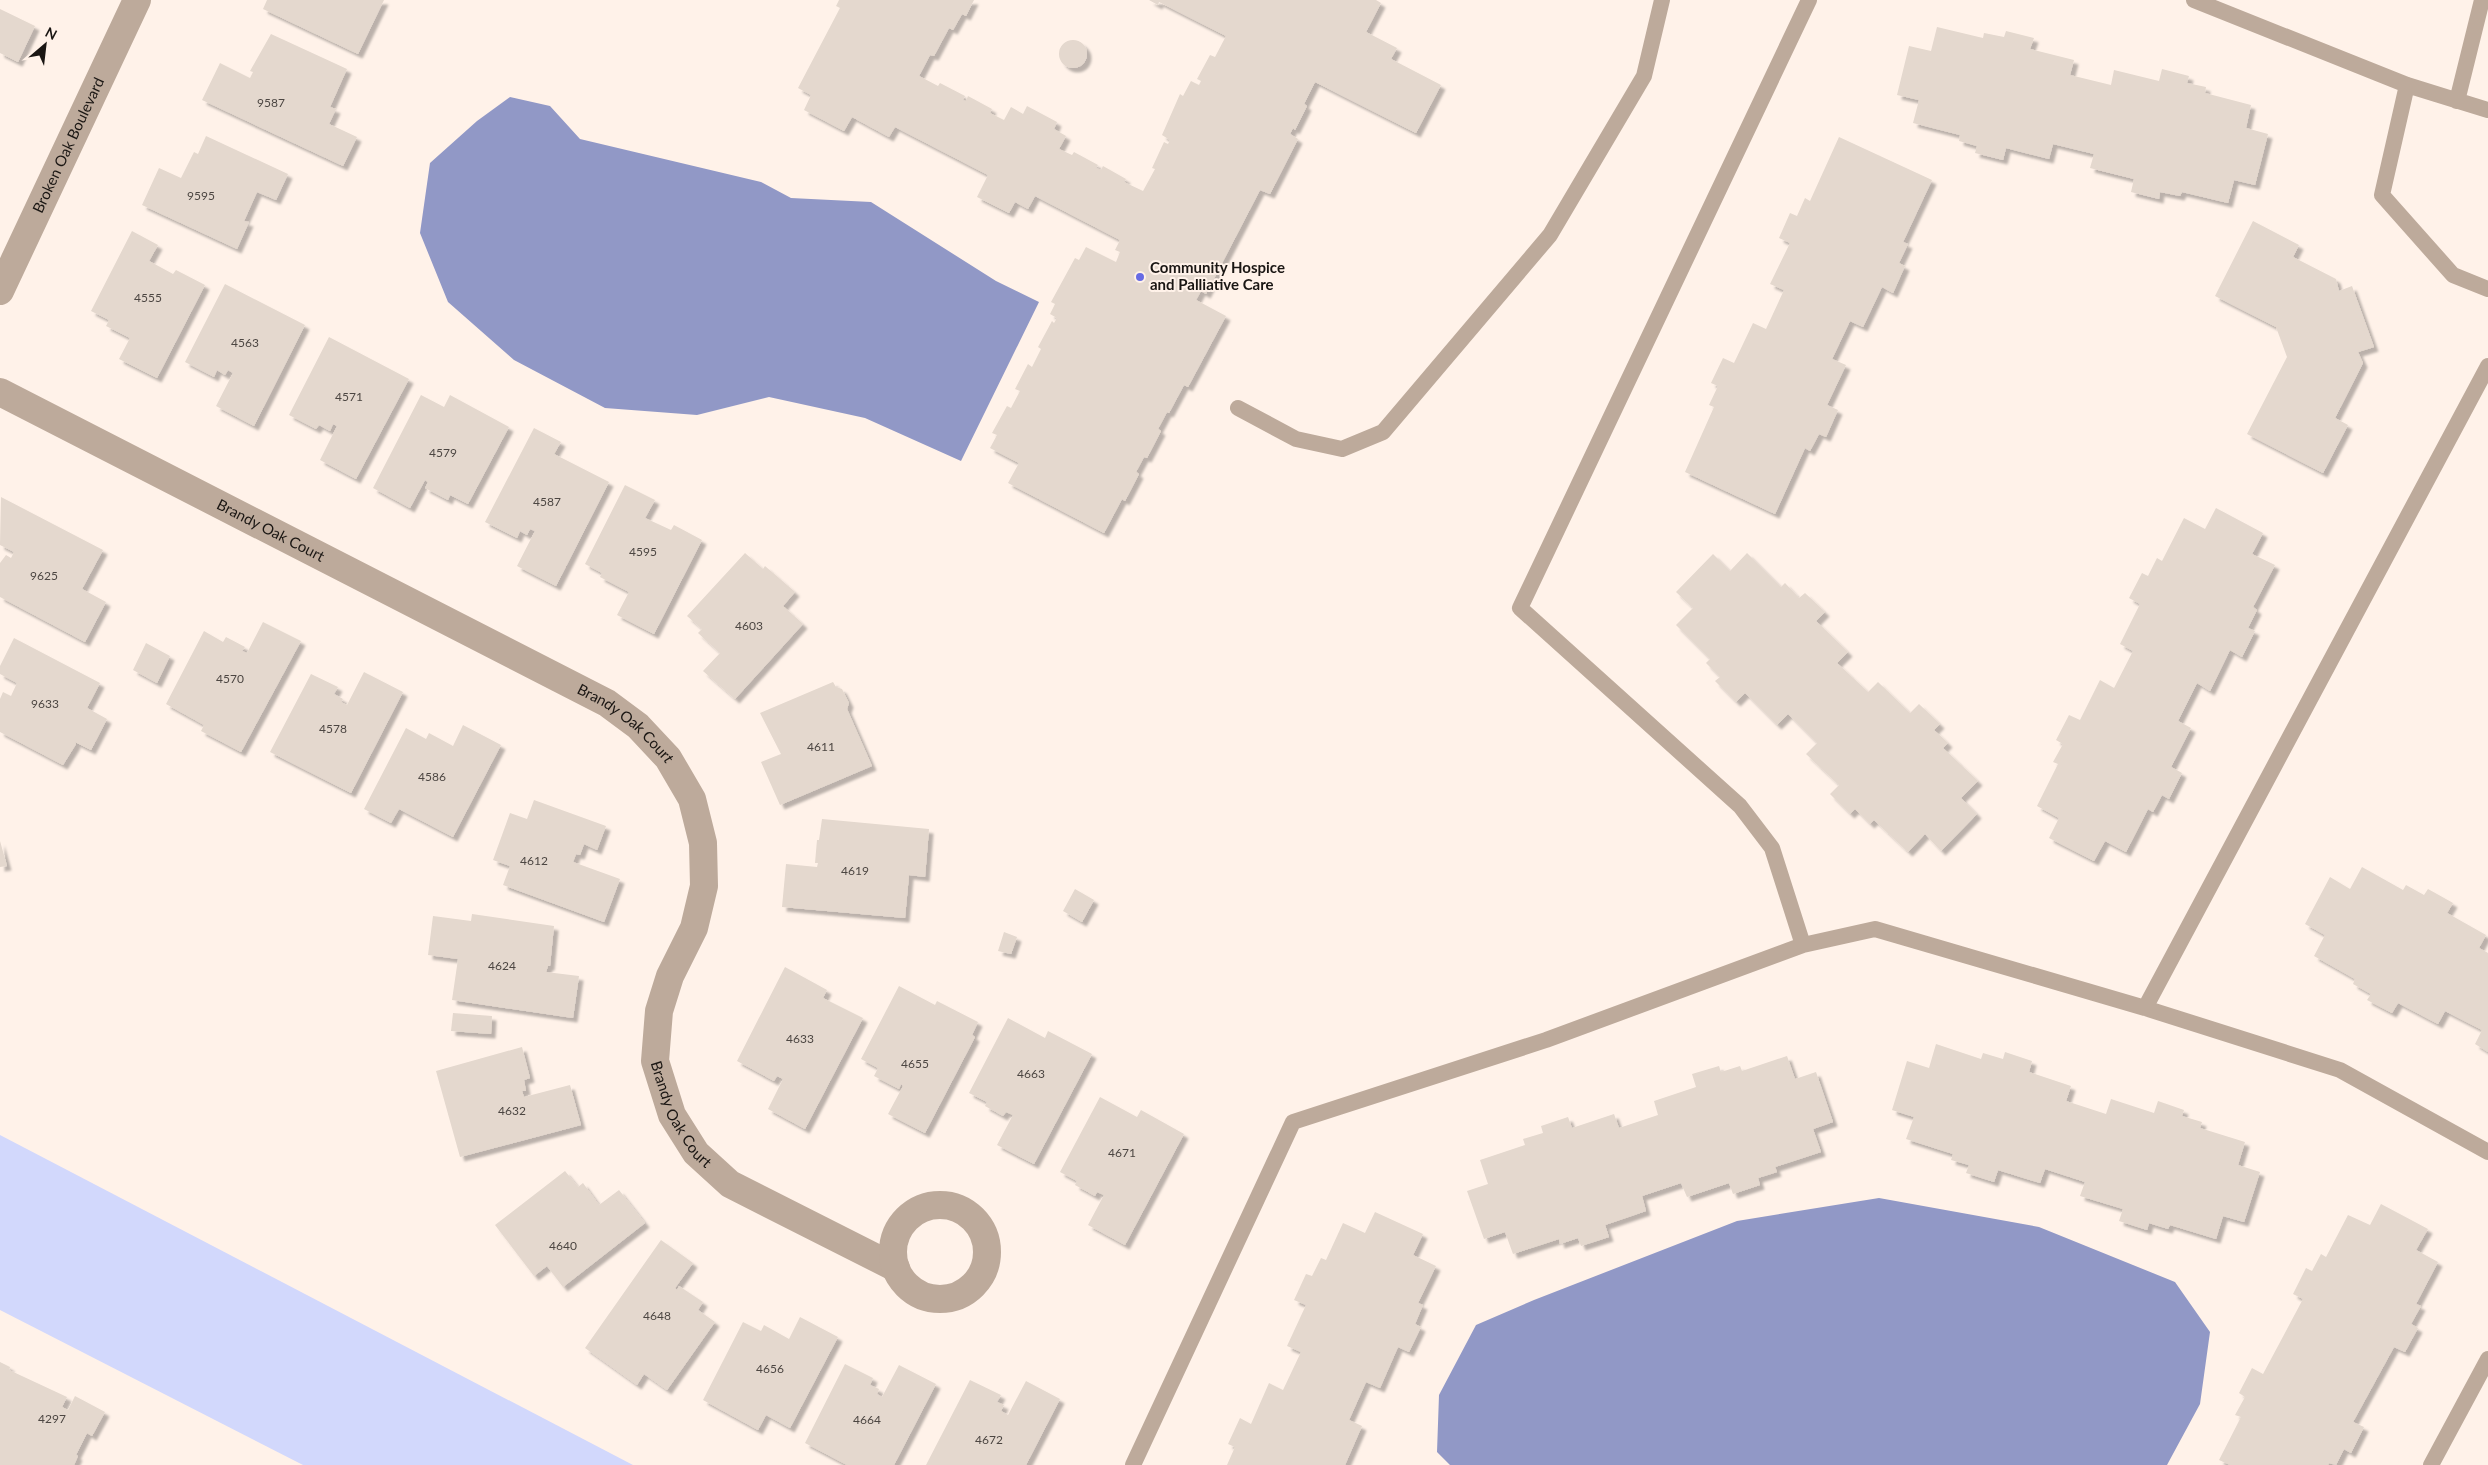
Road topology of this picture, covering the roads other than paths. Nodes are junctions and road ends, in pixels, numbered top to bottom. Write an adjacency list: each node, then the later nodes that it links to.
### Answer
1 (137, 0): 10 (street, Broken Oak Boulevard)
2 (1662, 0): 13 (lane)
3 (1809, 0): 14 (lane)
4 (2194, 0): 6 (lane)
5 (2482, 0): 7 (lane)
6 (2407, 85): 7 (lane); 9 (lane)
7 (2457, 101): 8 (lane)
8 (2488, 110)
9 (2488, 289)
10 (0, 291)
11 (2488, 366): 15 (lane)
12 (0, 392): 17 (street, Brandy Oak Court)
13 (1238, 408)
14 (1803, 945): 15 (lane); 19 (lane)
15 (2145, 1008): 16 (lane)
16 (2488, 1152)
17 (896, 1268)
18 (2488, 1359): 20 (lane)
19 (1133, 1465)
20 (2431, 1465)

